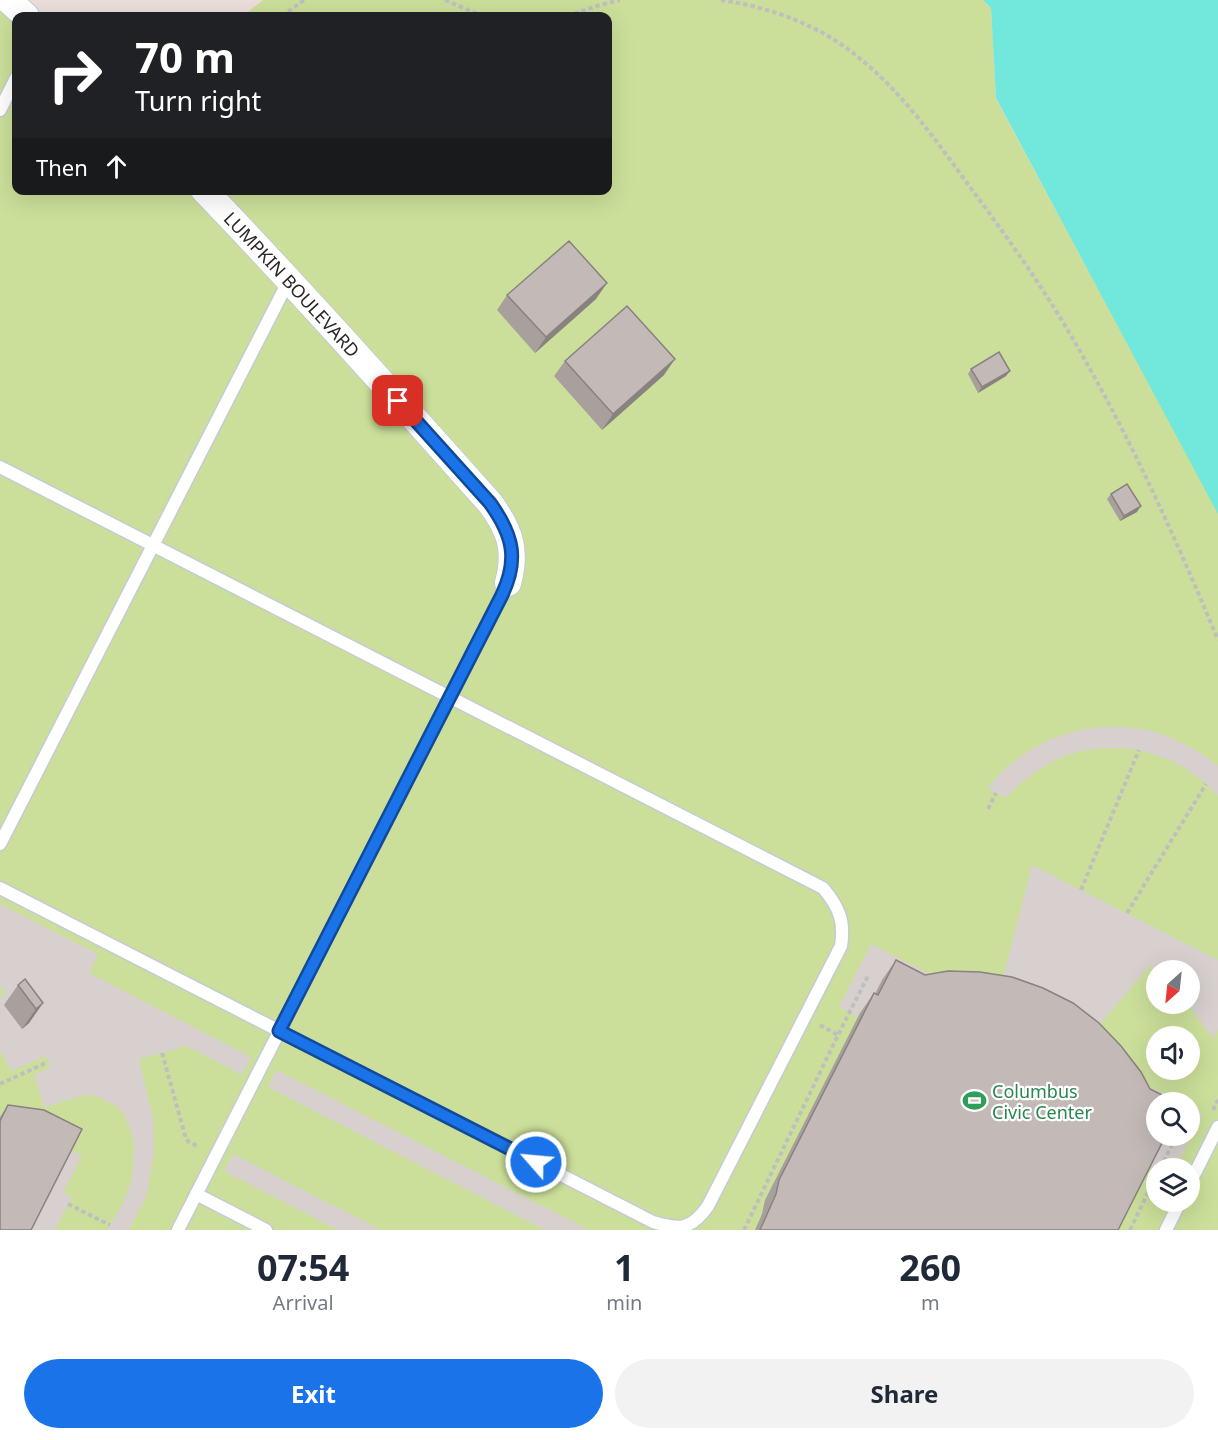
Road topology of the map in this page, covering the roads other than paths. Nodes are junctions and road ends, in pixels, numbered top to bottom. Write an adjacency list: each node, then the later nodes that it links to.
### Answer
1 (8, 0): 2 (street)
2 (22, 12)
3 (12, 86): 4 (lane)
4 (0, 110)
5 (209, 195): 6 (street, LUMPKIN BOULEVARD)
6 (289, 280): 8 (lane); 9 (street, LUMPKIN BOULEVARD)
7 (0, 467): 8 (lane)
8 (153, 545): 10 (lane); 11 (lane)
9 (508, 583): 10 (lane)
10 (450, 698): 13 (lane); 13 (lane)
11 (0, 844)
12 (0, 888): 13 (lane)
13 (279, 1031): 16 (lane)
14 (1218, 1127): 15 (lane)
15 (1200, 1163)
16 (196, 1194): 18 (lane); 19 (lane)
17 (1175, 1212): 20 (lane)
18 (178, 1230)
19 (266, 1230)
20 (1166, 1230)

